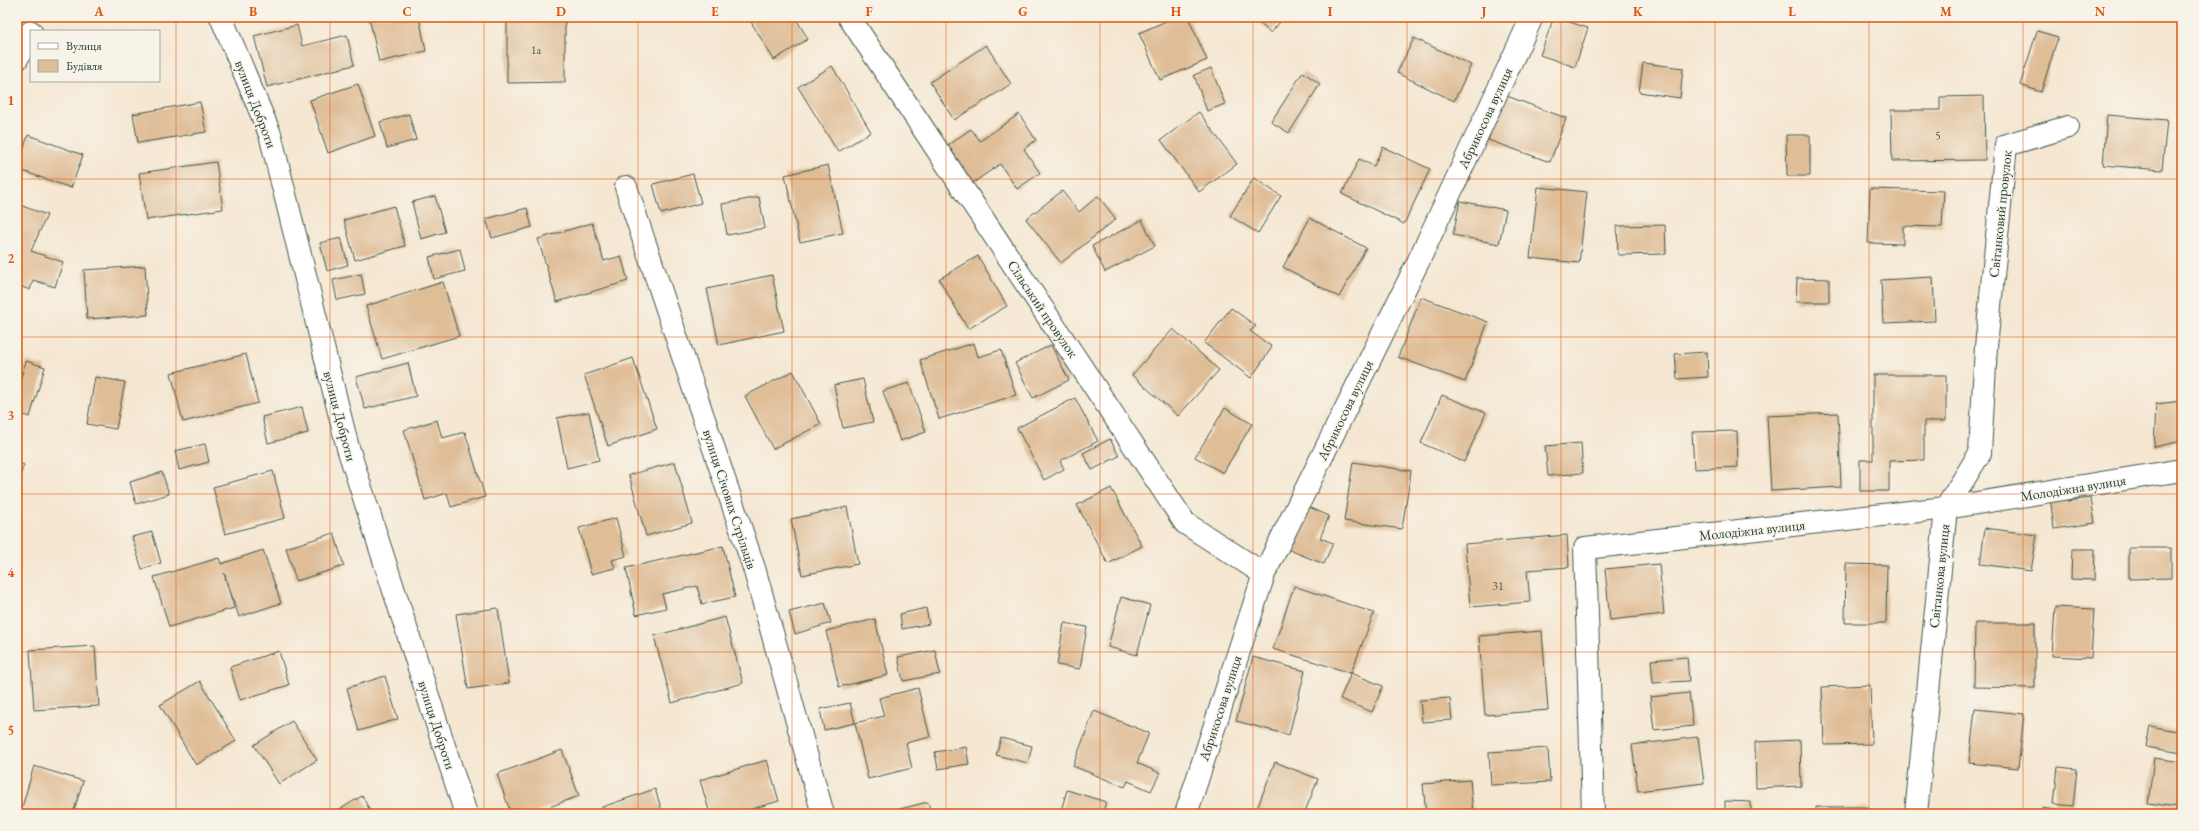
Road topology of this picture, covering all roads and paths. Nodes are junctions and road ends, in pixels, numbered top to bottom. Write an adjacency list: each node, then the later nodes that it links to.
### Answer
1 (38, 17): 5 (street)
2 (221, 17): 14 (street, вулиця Доброти)
3 (849, 17): 13 (street, Сільський провулок)
4 (1532, 17): 13 (street, Абрикосова вулиця)
5 (32, 30)
6 (30, 33): 7 (street)
7 (17, 60)
8 (2068, 127): 10 (street, Світанковий провулок)
9 (626, 187): 15 (street, вулиця Січових Стрільців)
10 (1986, 347): 12 (street, Світанкова вулиця)
11 (2182, 470): 12 (street, Молодіжна вулиця)
12 (1946, 508): 17 (street, Молодіжна вулиця); 18 (street, Світанкова вулиця)
13 (1264, 574): 16 (street, Абрикосова вулиця)
14 (466, 814)
15 (823, 814)
16 (1186, 814)
17 (1593, 814)
18 (1916, 814)

